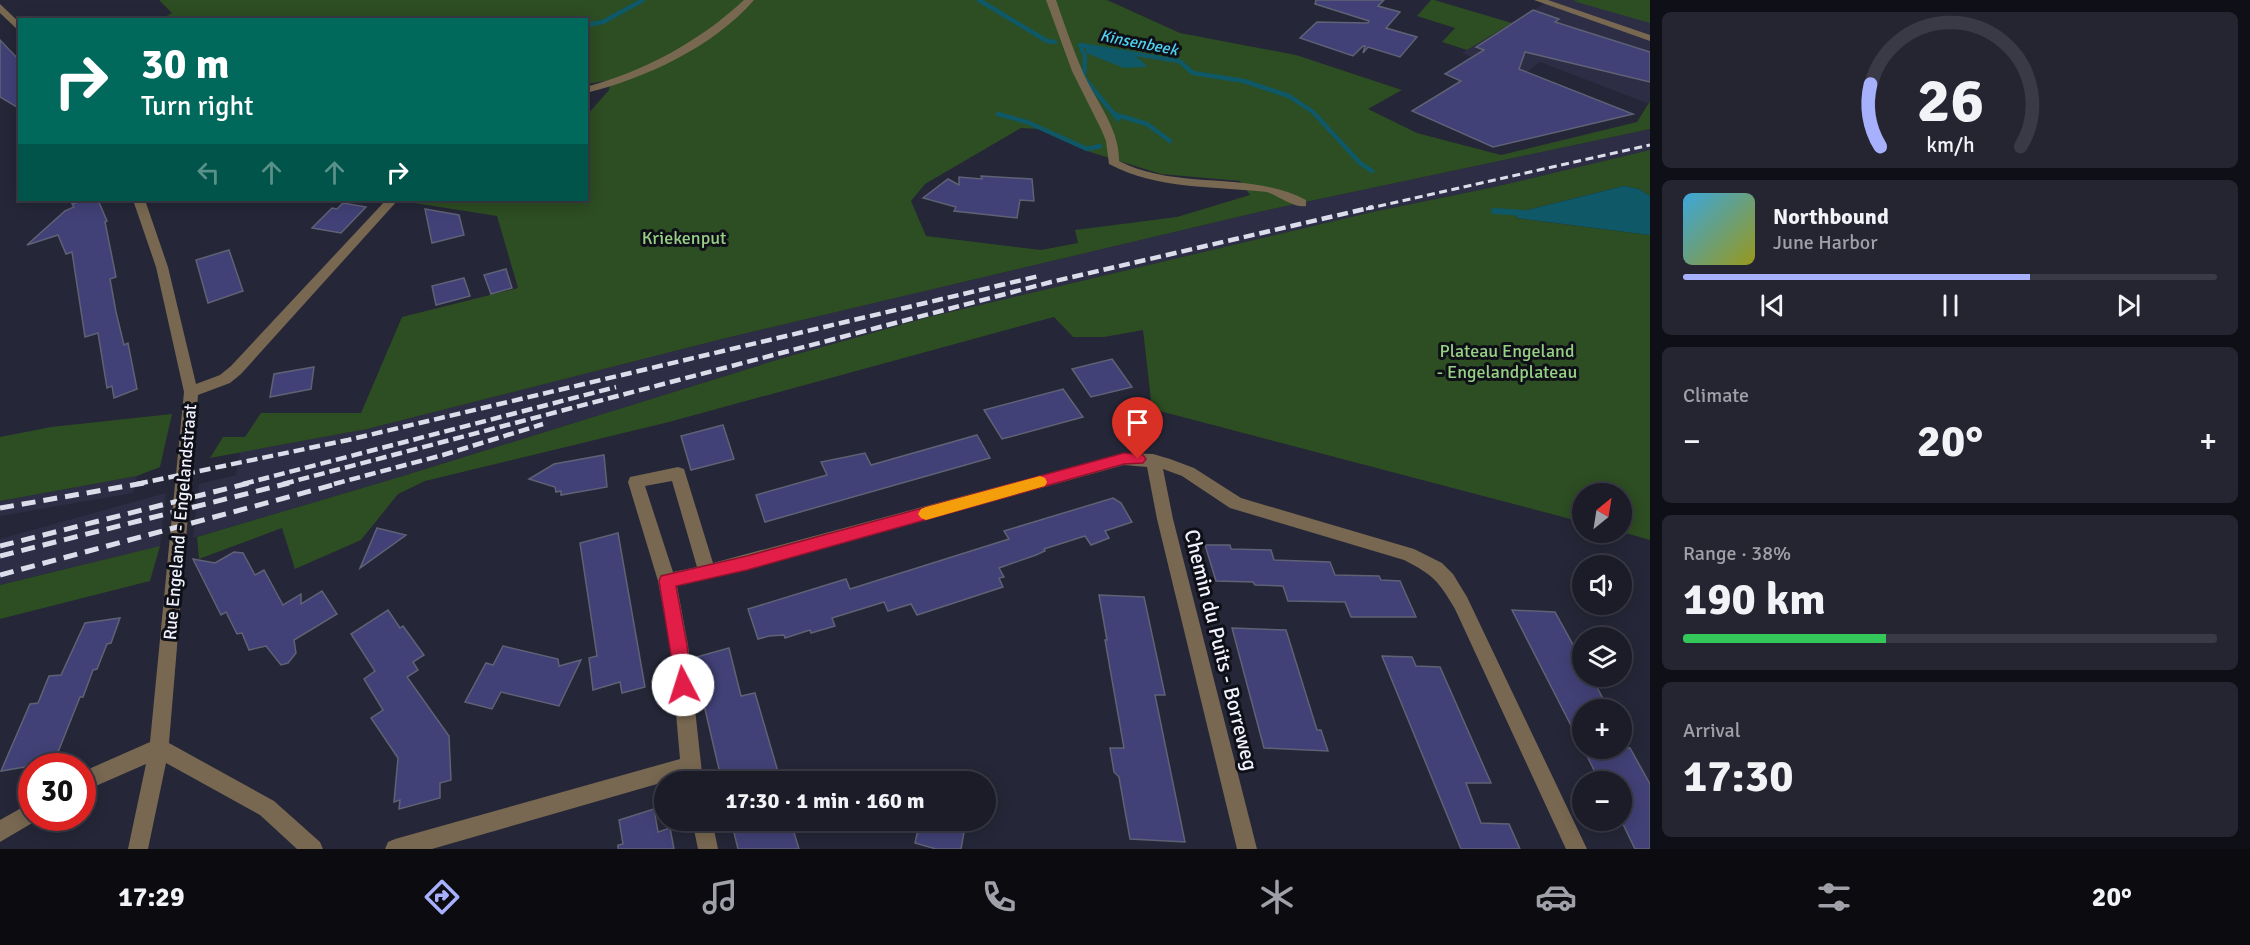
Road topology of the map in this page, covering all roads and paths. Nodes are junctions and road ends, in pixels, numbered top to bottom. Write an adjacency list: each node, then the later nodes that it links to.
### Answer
1 (749, 0): 7 (street)
2 (1051, 0): 10 (street)
3 (1539, 0): 6 (street)
4 (0, 7): 5 (street)
5 (18, 26)
6 (1650, 38)
7 (588, 89)
8 (140, 201): 11 (street)
9 (391, 201): 11 (street, Rue Engeland - Engelandstraat)
10 (1302, 203)
11 (191, 393): 15 (street, Rue Engeland - Engelandstraat)
12 (1153, 460): 13 (street); 26 (street, Chemin du Puits - Borreweg); 27 (street)
13 (707, 572): 14 (street); 14 (street)
14 (667, 581): 16 (street)
15 (159, 748): 17 (street); 22 (street, Rue Engeland - Engelandstraat); 23 (street)
16 (692, 771)
17 (96, 776)
18 (654, 784): 24 (street)
19 (18, 821): 21 (street)
20 (704, 831): 25 (street)
21 (0, 832)
22 (138, 849)
23 (314, 849)
24 (395, 849)
25 (708, 849)
26 (1247, 849)
27 (1577, 849)

